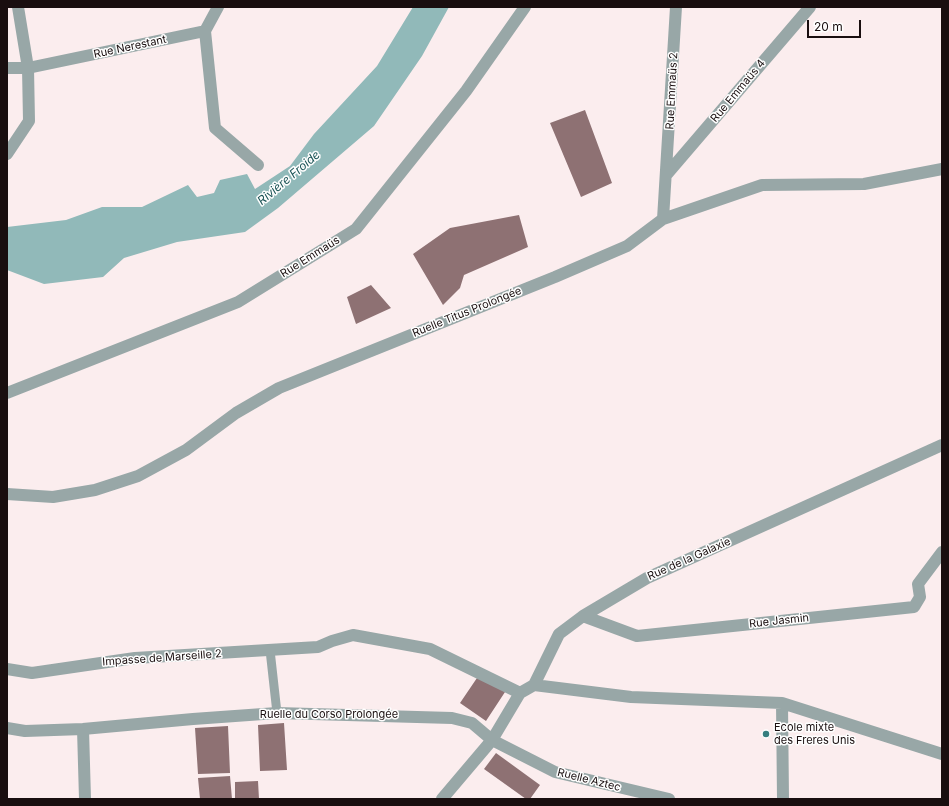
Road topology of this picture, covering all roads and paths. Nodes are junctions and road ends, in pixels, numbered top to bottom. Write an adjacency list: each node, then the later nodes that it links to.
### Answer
1 (18, 7): 8 (street)
2 (218, 7): 6 (street)
3 (525, 7): 14 (street, Rue Emmaüs)
4 (676, 7): 12 (street, Rue Emmaüs 2)
5 (810, 7): 12 (street, Rue Emmaüs 4)
6 (206, 31): 8 (street, Rue Nerestant); 10 (street)
7 (7, 68): 8 (street, Rue Nerestant)
8 (28, 68): 9 (street)
9 (7, 154)
10 (258, 164)
11 (942, 169): 13 (street, Ruelle Titus Prolongée)
12 (667, 174): 13 (street, Rue Emmaüs 2)
13 (663, 219): 16 (street, Ruelle Titus Prolongée)
14 (7, 393)
15 (942, 446): 18 (street, Rue de la Galaxie)
16 (7, 494)
17 (942, 552): 18 (street, Rue Jasmin)
18 (583, 616): 21 (street, Rue de la Galaxie)
19 (270, 650): 20 (street, Impasse de Marseille 2); 22 (street, Impasse de Marseille 2); 24 (lane)
20 (7, 669)
21 (534, 685): 22 (street); 23 (street)
22 (520, 693): 27 (street)
23 (782, 703): 28 (street); 32 (street)
24 (277, 713): 26 (street, Ruelle du Corso Prolongée); 27 (street, Ruelle du Corso Prolongée)
25 (7, 728): 26 (street, Ruelle du Corso Prolongée)
26 (83, 729): 29 (street)
27 (492, 740): 30 (street); 31 (street, Ruelle Aztec)
28 (942, 754)
29 (85, 799)
30 (442, 799)
31 (669, 799)
32 (783, 799)

